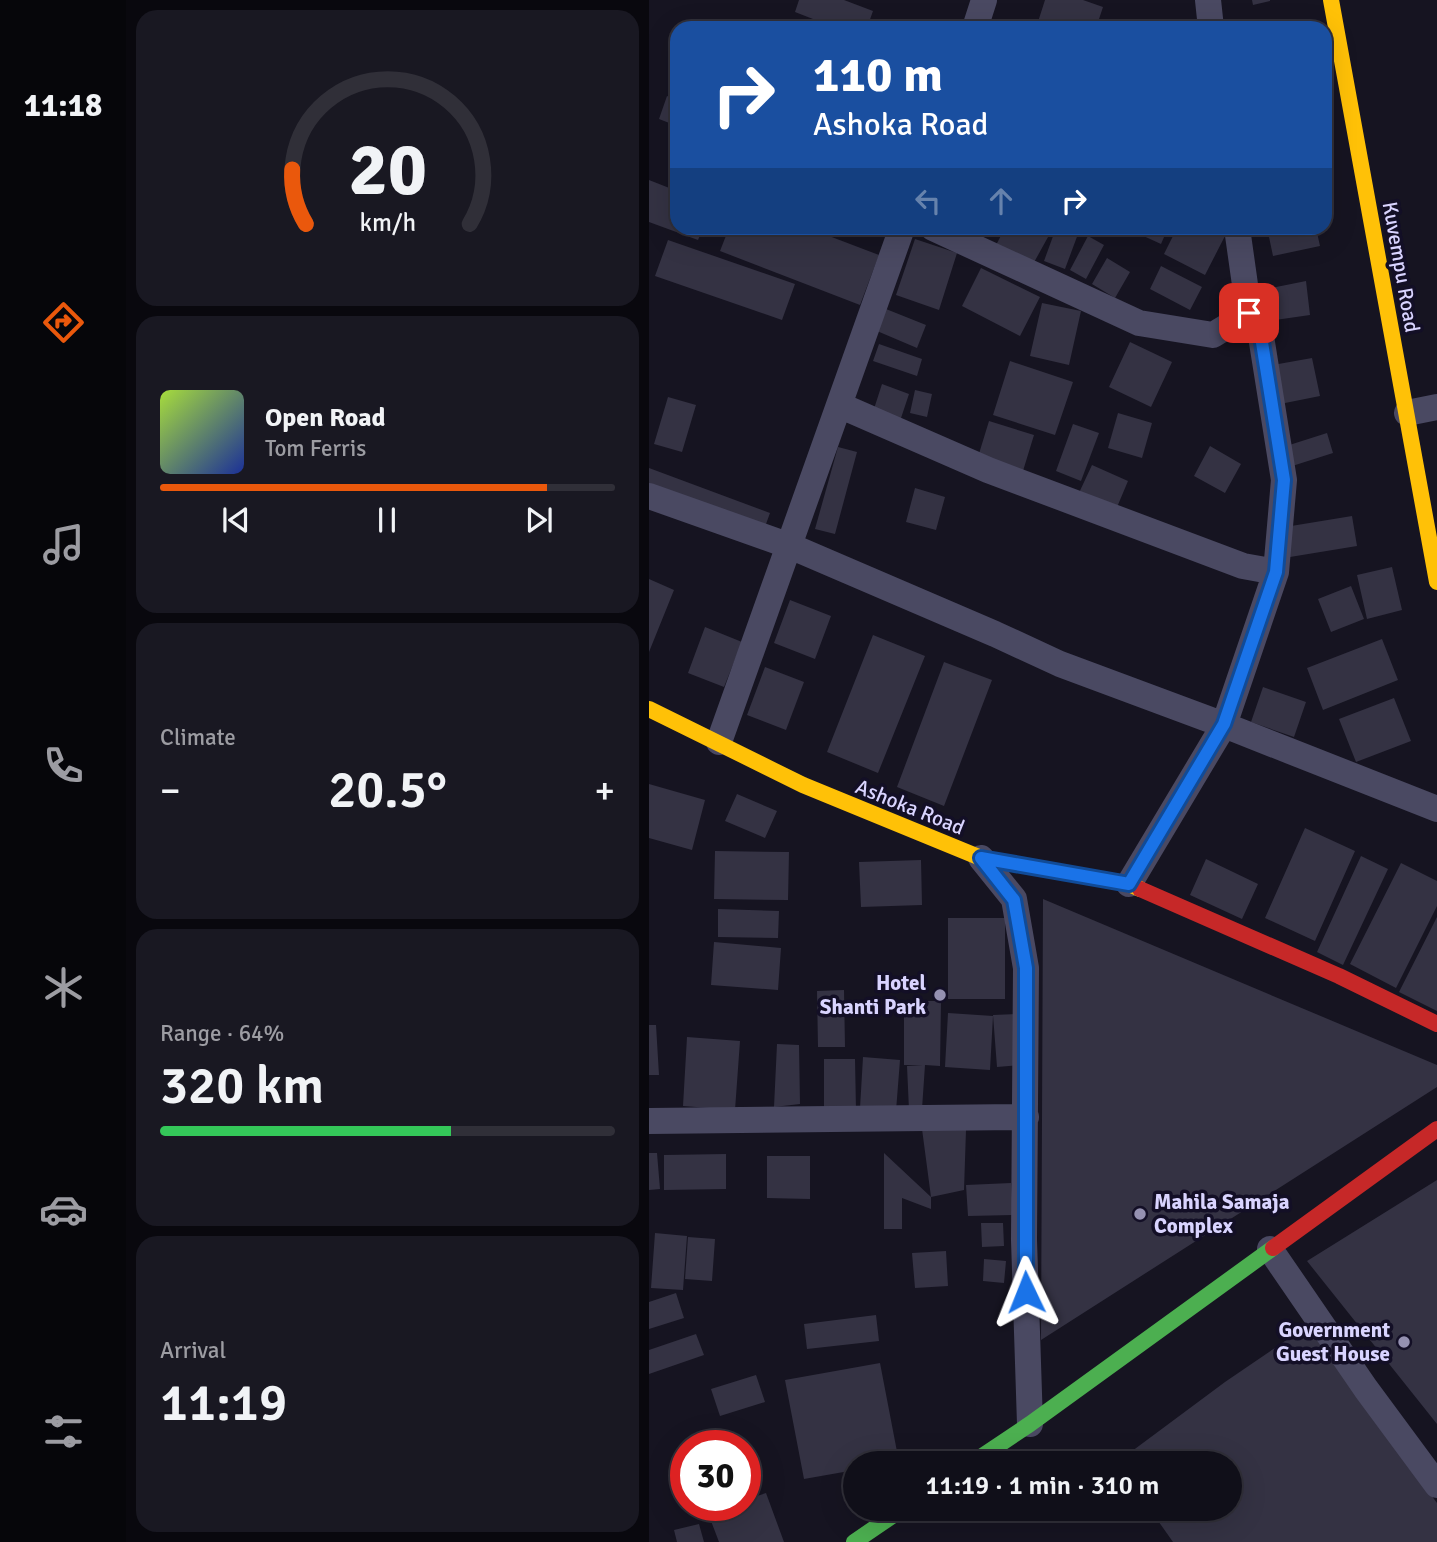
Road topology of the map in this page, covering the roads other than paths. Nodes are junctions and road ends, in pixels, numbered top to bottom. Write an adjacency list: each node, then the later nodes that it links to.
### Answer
1 (984, 0): 4 (street)
2 (1208, 0): 5 (street)
3 (1331, 0): 12 (main road, Kuvempu Road)
4 (978, 21)
5 (1210, 21)
6 (900, 235): 10 (street)
7 (948, 235): 9 (street)
8 (1238, 235): 9 (street)
9 (1249, 313): 15 (street)
10 (839, 405): 14 (street); 15 (street)
11 (1437, 407): 12 (street)
12 (1407, 413): 16 (main road, Kuvempu Road)
13 (649, 496): 14 (street)
14 (790, 547): 18 (street); 19 (street)
15 (1276, 572): 18 (street)
16 (1437, 582)
17 (649, 709): 19 (main road, Ashoka Road)
18 (1224, 724): 20 (street); 22 (street)
19 (719, 743): 21 (main road, Ashoka Road)
20 (1437, 809)
21 (981, 858): 22 (main road, Ashoka Road); 24 (street)
22 (1129, 884): 23 (main road, Ashoka Road)
23 (1437, 1024)
24 (1026, 1117): 25 (street); 28 (street)
25 (649, 1121)
26 (1437, 1129): 27 (main road)
27 (1270, 1249): 28 (main road); 30 (street)
28 (1031, 1424): 29 (main road)
29 (990, 1451)
30 (1437, 1485)
31 (885, 1521): 32 (main road)
32 (854, 1542)

